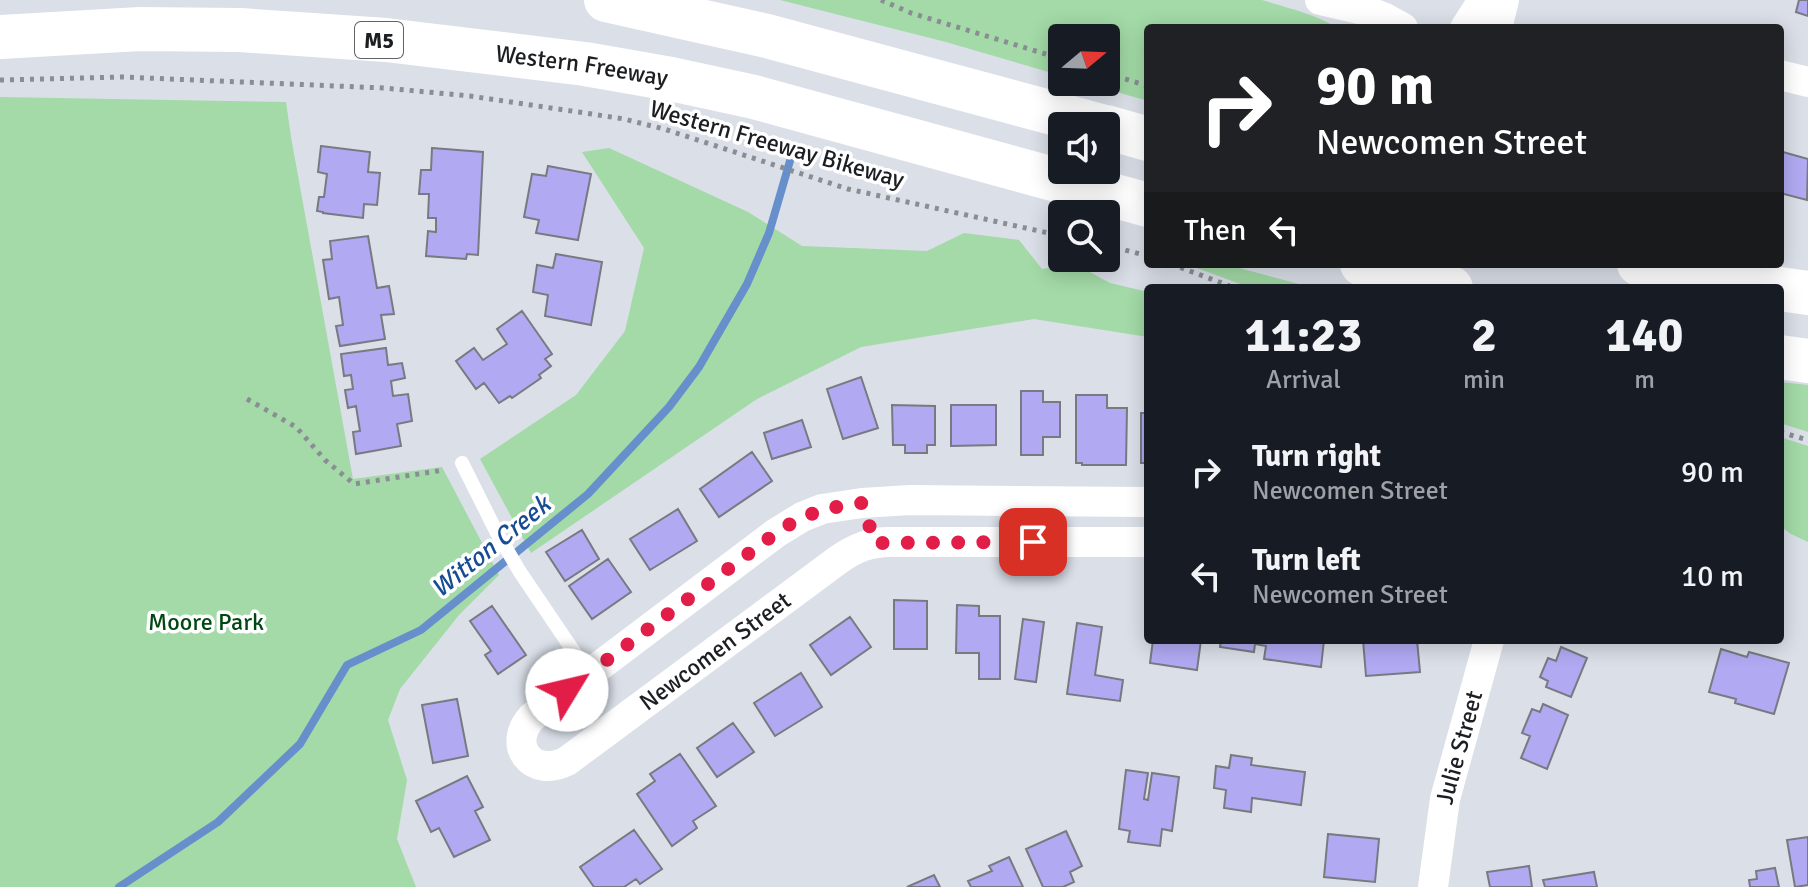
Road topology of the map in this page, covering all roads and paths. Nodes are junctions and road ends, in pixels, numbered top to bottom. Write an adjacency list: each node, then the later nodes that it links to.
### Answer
1 (606, 0): 17 (highway)
2 (881, 0): 11 (path)
3 (1483, 0): 8 (street)
4 (1504, 0): 9 (street)
5 (1324, 2): 6 (street); 7 (street)
6 (1360, 24)
7 (1395, 24)
8 (1468, 24)
9 (1498, 24)
10 (0, 37): 20 (highway, Western Freeway / M5)
11 (1048, 55)
12 (1784, 76): 15 (street)
13 (1120, 77): 16 (path)
14 (0, 80): 21 (path, Western Freeway Bikeway)
15 (1808, 82)
16 (1144, 85)
17 (1048, 112)
18 (1120, 131): 19 (highway)
19 (1144, 138)
20 (1144, 204)
21 (1048, 233)
22 (1120, 249): 23 (path)
23 (1144, 255)
24 (1182, 268): 27 (path)
25 (1377, 268): 28 (highway)
26 (1661, 268): 29 (highway)
27 (1224, 284)
28 (1436, 284)
29 (1751, 284)
30 (1784, 290): 31 (highway)
31 (1808, 293)
32 (1784, 358): 33 (highway)
33 (1808, 361)
34 (247, 399): 38 (path)
35 (1784, 433): 36 (path)
36 (1808, 440)
37 (462, 463): 44 (lane)
38 (446, 469)
39 (1144, 502): 40 (street, Newcomen Street)
40 (862, 503): 42 (street); 44 (street, Newcomen Street)
41 (1144, 542): 42 (street, Newcomen Street)
42 (875, 543): 44 (street, Newcomen Street)
43 (1488, 644): 45 (street, Julie Street)
44 (589, 674)
45 (1438, 878)

